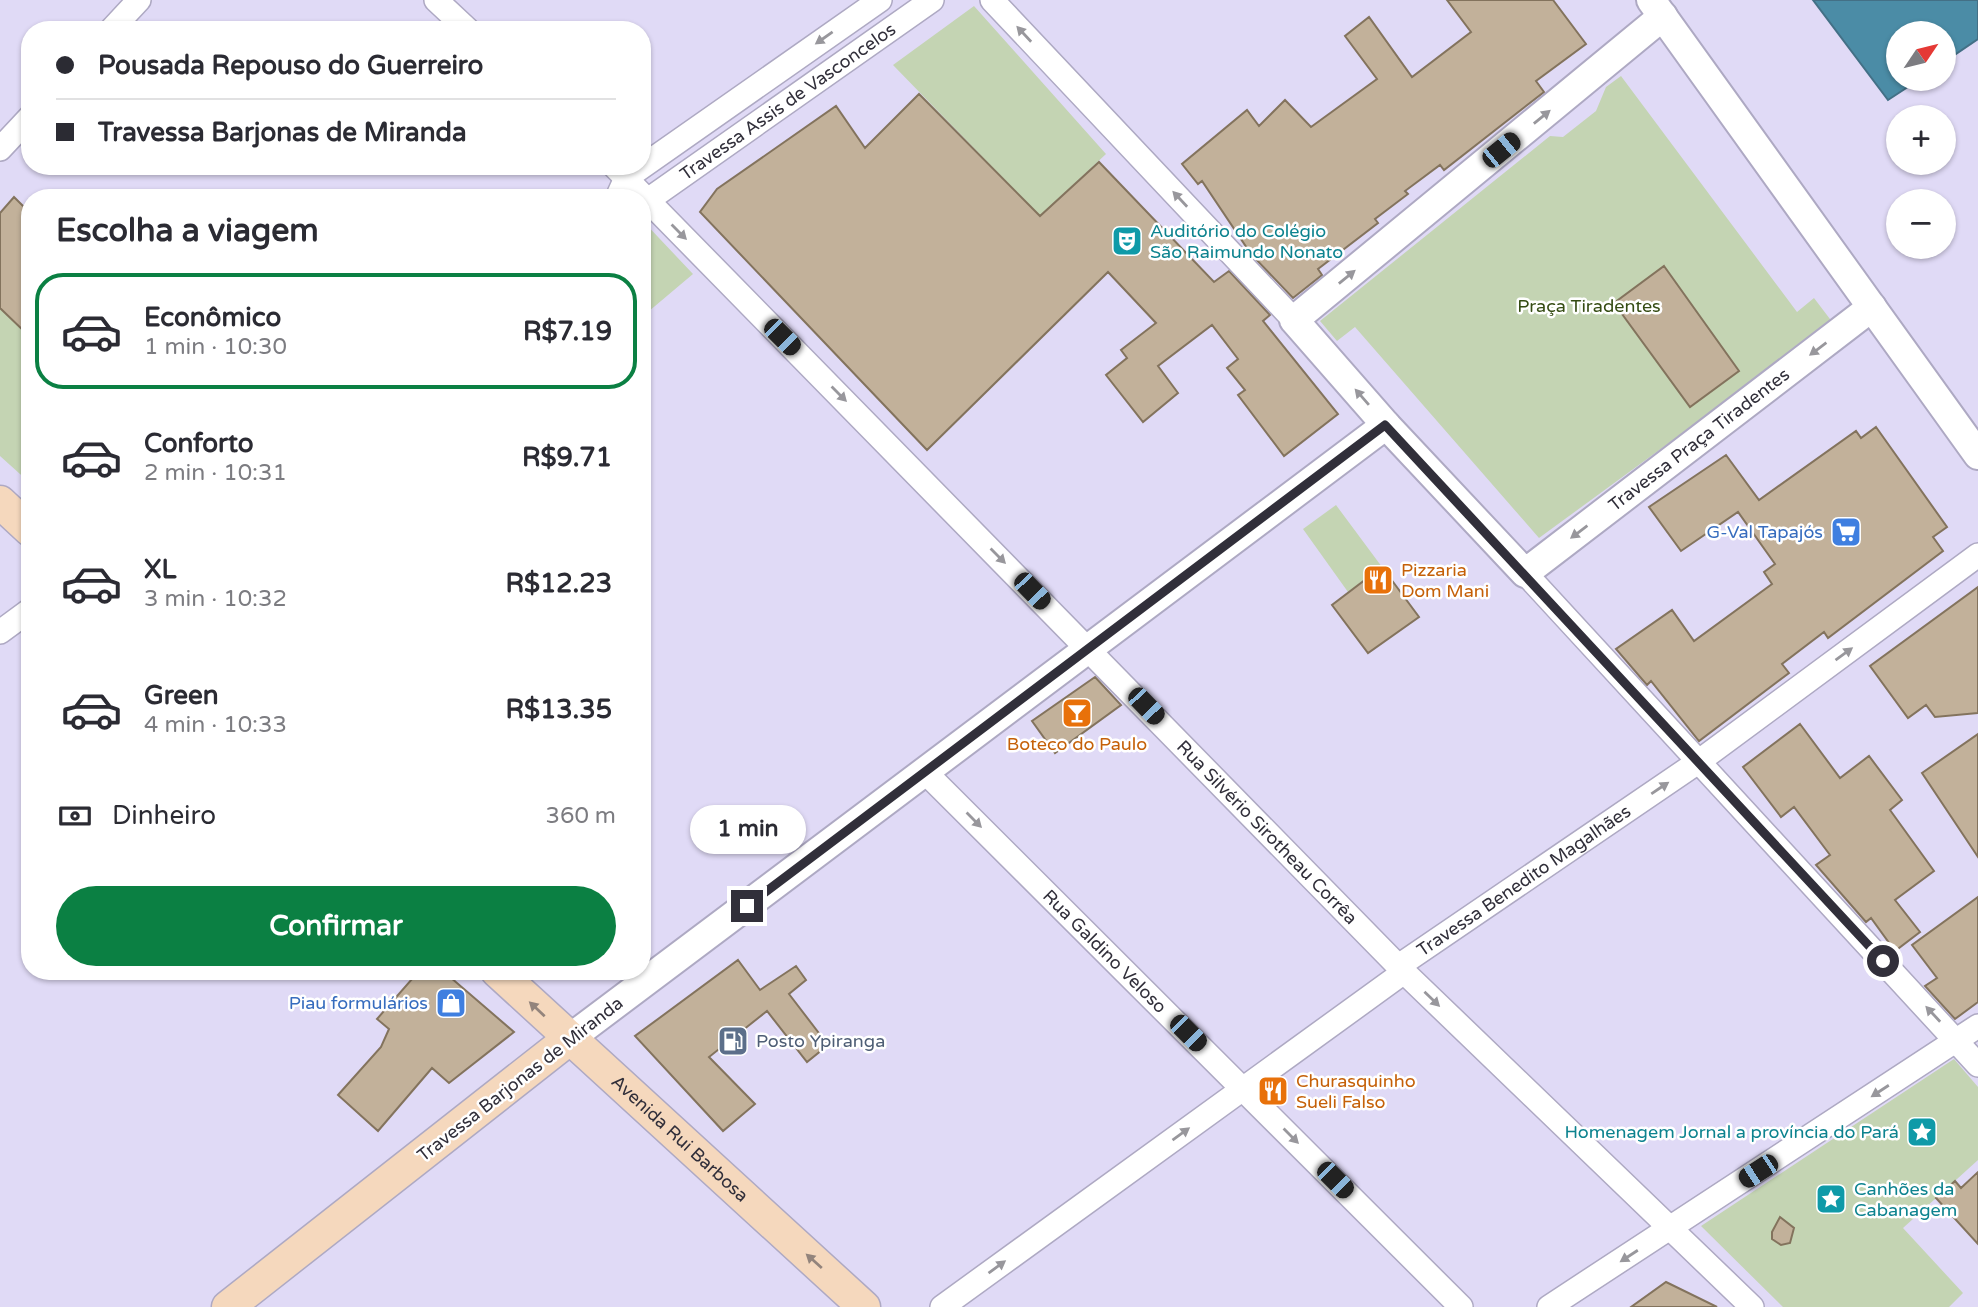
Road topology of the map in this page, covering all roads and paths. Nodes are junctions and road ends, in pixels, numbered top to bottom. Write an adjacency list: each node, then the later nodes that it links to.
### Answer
1 (139, 0): 7 (street)
2 (436, 0): 8 (street)
3 (880, 0): 11 (street, Travessa Assis de Vasconcelos, one-way to 11)
4 (932, 0): 12 (street, Travessa Assis de Vasconcelos)
5 (992, 0): 15 (street, one-way to 5)
6 (1657, 8): 14 (street); 15 (street, one-way to 6)
7 (119, 21)
8 (458, 21)
9 (21, 127): 10 (street)
10 (0, 149)
11 (651, 159)
12 (651, 196)
13 (651, 206): 24 (street, Rua Silvério Sirotheau Corrêa, one-way to 24)
14 (1872, 307): 17 (street); 21 (street, Travessa Praça Tiradentes, one-way to 21)
15 (1294, 320): 16 (street, one-way to 15)
16 (1385, 425): 21 (street); 24 (street, Travessa Barjonas de Miranda)
17 (1978, 455)
18 (0, 502): 19 (main road)
19 (21, 522)
20 (1978, 555): 25 (street, Travessa Benedito Magalhães, one-way to 20)
21 (1525, 573): 25 (street)
22 (21, 617): 23 (street)
23 (0, 632)
24 (1090, 650): 26 (street, Travessa Barjonas de Miranda); 27 (street, Rua Silvério Sirotheau Corrêa)
25 (1698, 762): 27 (street, Travessa Benedito Magalhães, one-way to 25); 33 (street, one-way to 25)
26 (925, 772): 28 (street, Travessa Barjonas de Miranda); 35 (street, Rua Galdino Veloso, one-way to 35)
27 (1404, 972): 35 (street, Travessa Benedito Magalhães); 36 (street, Rua Silvério Sirotheau Corrêa, one-way to 36)
28 (651, 978)
29 (506, 980): 32 (main road, Avenida Rui Barbosa, one-way to 29)
30 (649, 980): 32 (street, Travessa Barjonas de Miranda)
31 (1978, 1026): 33 (street)
32 (569, 1040): 37 (main road, Travessa Barjonas de Miranda); 38 (main road, Avenida Rui Barbosa, one-way to 32)
33 (1957, 1040): 34 (street); 36 (street, one-way to 36)
34 (1978, 1065)
35 (1244, 1089): 39 (street, Travessa Benedito Magalhães, one-way to 35); 40 (street, Rua Galdino Veloso, one-way to 40)
36 (1670, 1229): 41 (street, one-way to 41); 42 (street, Rua Silvério Sirotheau Corrêa)
37 (228, 1307)
38 (864, 1307)
39 (942, 1307)
40 (1461, 1307)
41 (1549, 1307)
42 (1752, 1307)

